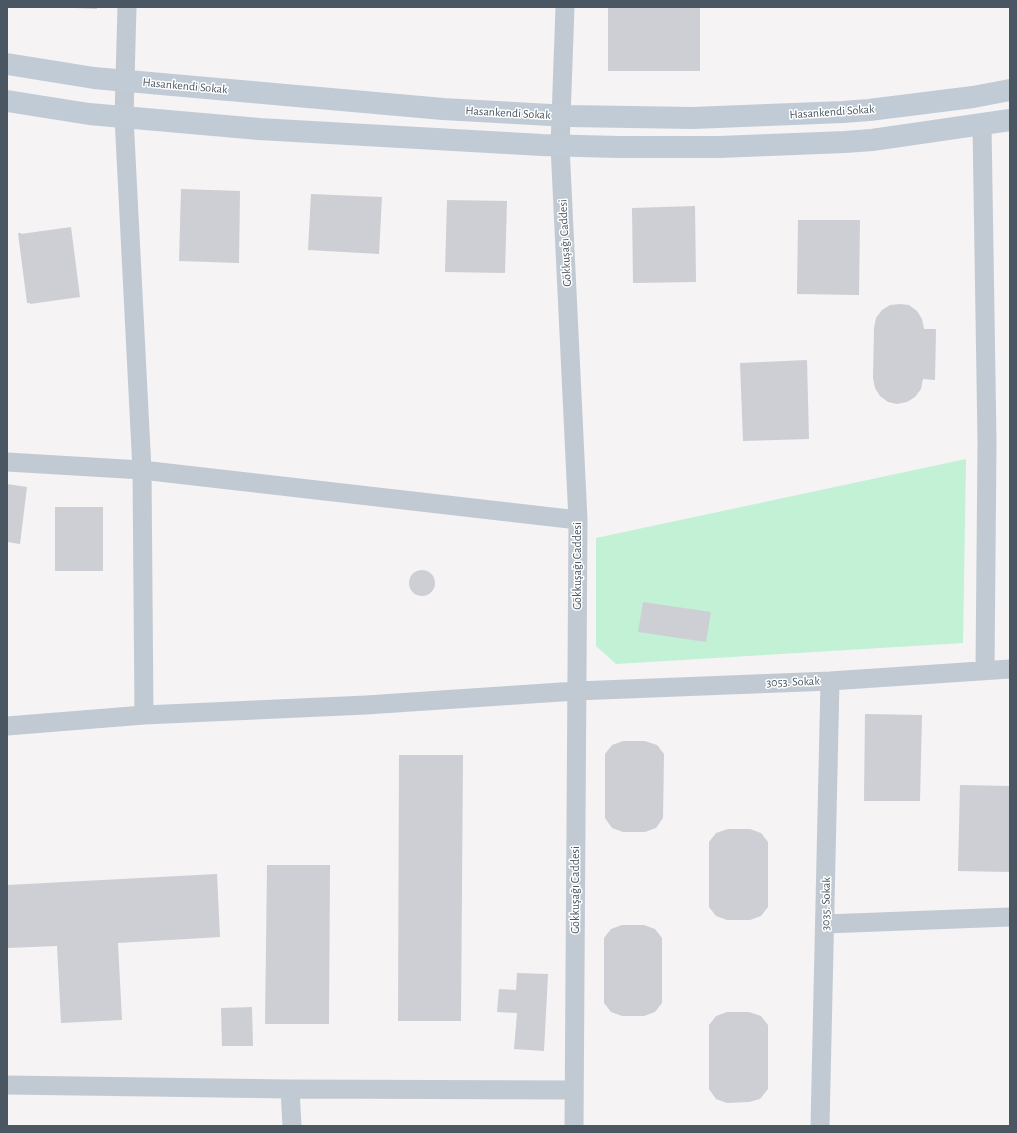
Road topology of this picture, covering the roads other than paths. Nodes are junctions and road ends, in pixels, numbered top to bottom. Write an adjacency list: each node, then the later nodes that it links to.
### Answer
1 (127, 7): 4 (street)
2 (565, 7): 7 (street, Gökkuşağı Caddesi)
3 (7, 64): 4 (main road, Hasankendi Sokak)
4 (124, 80): 7 (main road, Hasankendi Sokak); 8 (street)
5 (1010, 90): 7 (main road, Hasankendi Sokak)
6 (7, 101): 8 (main road)
7 (562, 116): 11 (street, Gökkuşağı Caddesi)
8 (124, 118): 11 (main road); 13 (street)
9 (1010, 120): 10 (main road)
10 (982, 124): 11 (main road); 16 (street)
11 (560, 146): 14 (street, Gökkuşağı Caddesi)
12 (7, 462): 13 (street)
13 (142, 470): 14 (street); 19 (street)
14 (578, 520): 18 (street, Gökkuşağı Caddesi)
15 (1010, 668): 16 (street, 3053. Sokak)
16 (985, 670): 17 (street, 3053. Sokak)
17 (830, 681): 18 (street, 3053. Sokak); 22 (street, 3035. Sokak)
18 (576, 691): 19 (street, 3053. Sokak); 25 (street, Gökkuşağı Caddesi)
19 (144, 716): 20 (street, 3053. Sokak)
20 (7, 726)
21 (1010, 917): 22 (street)
22 (825, 924): 28 (street, 3035. Sokak)
23 (7, 1085): 24 (street)
24 (290, 1089): 25 (street); 26 (street)
25 (574, 1090): 27 (street, Gökkuşağı Caddesi)
26 (292, 1126)
27 (574, 1126)
28 (820, 1126)

